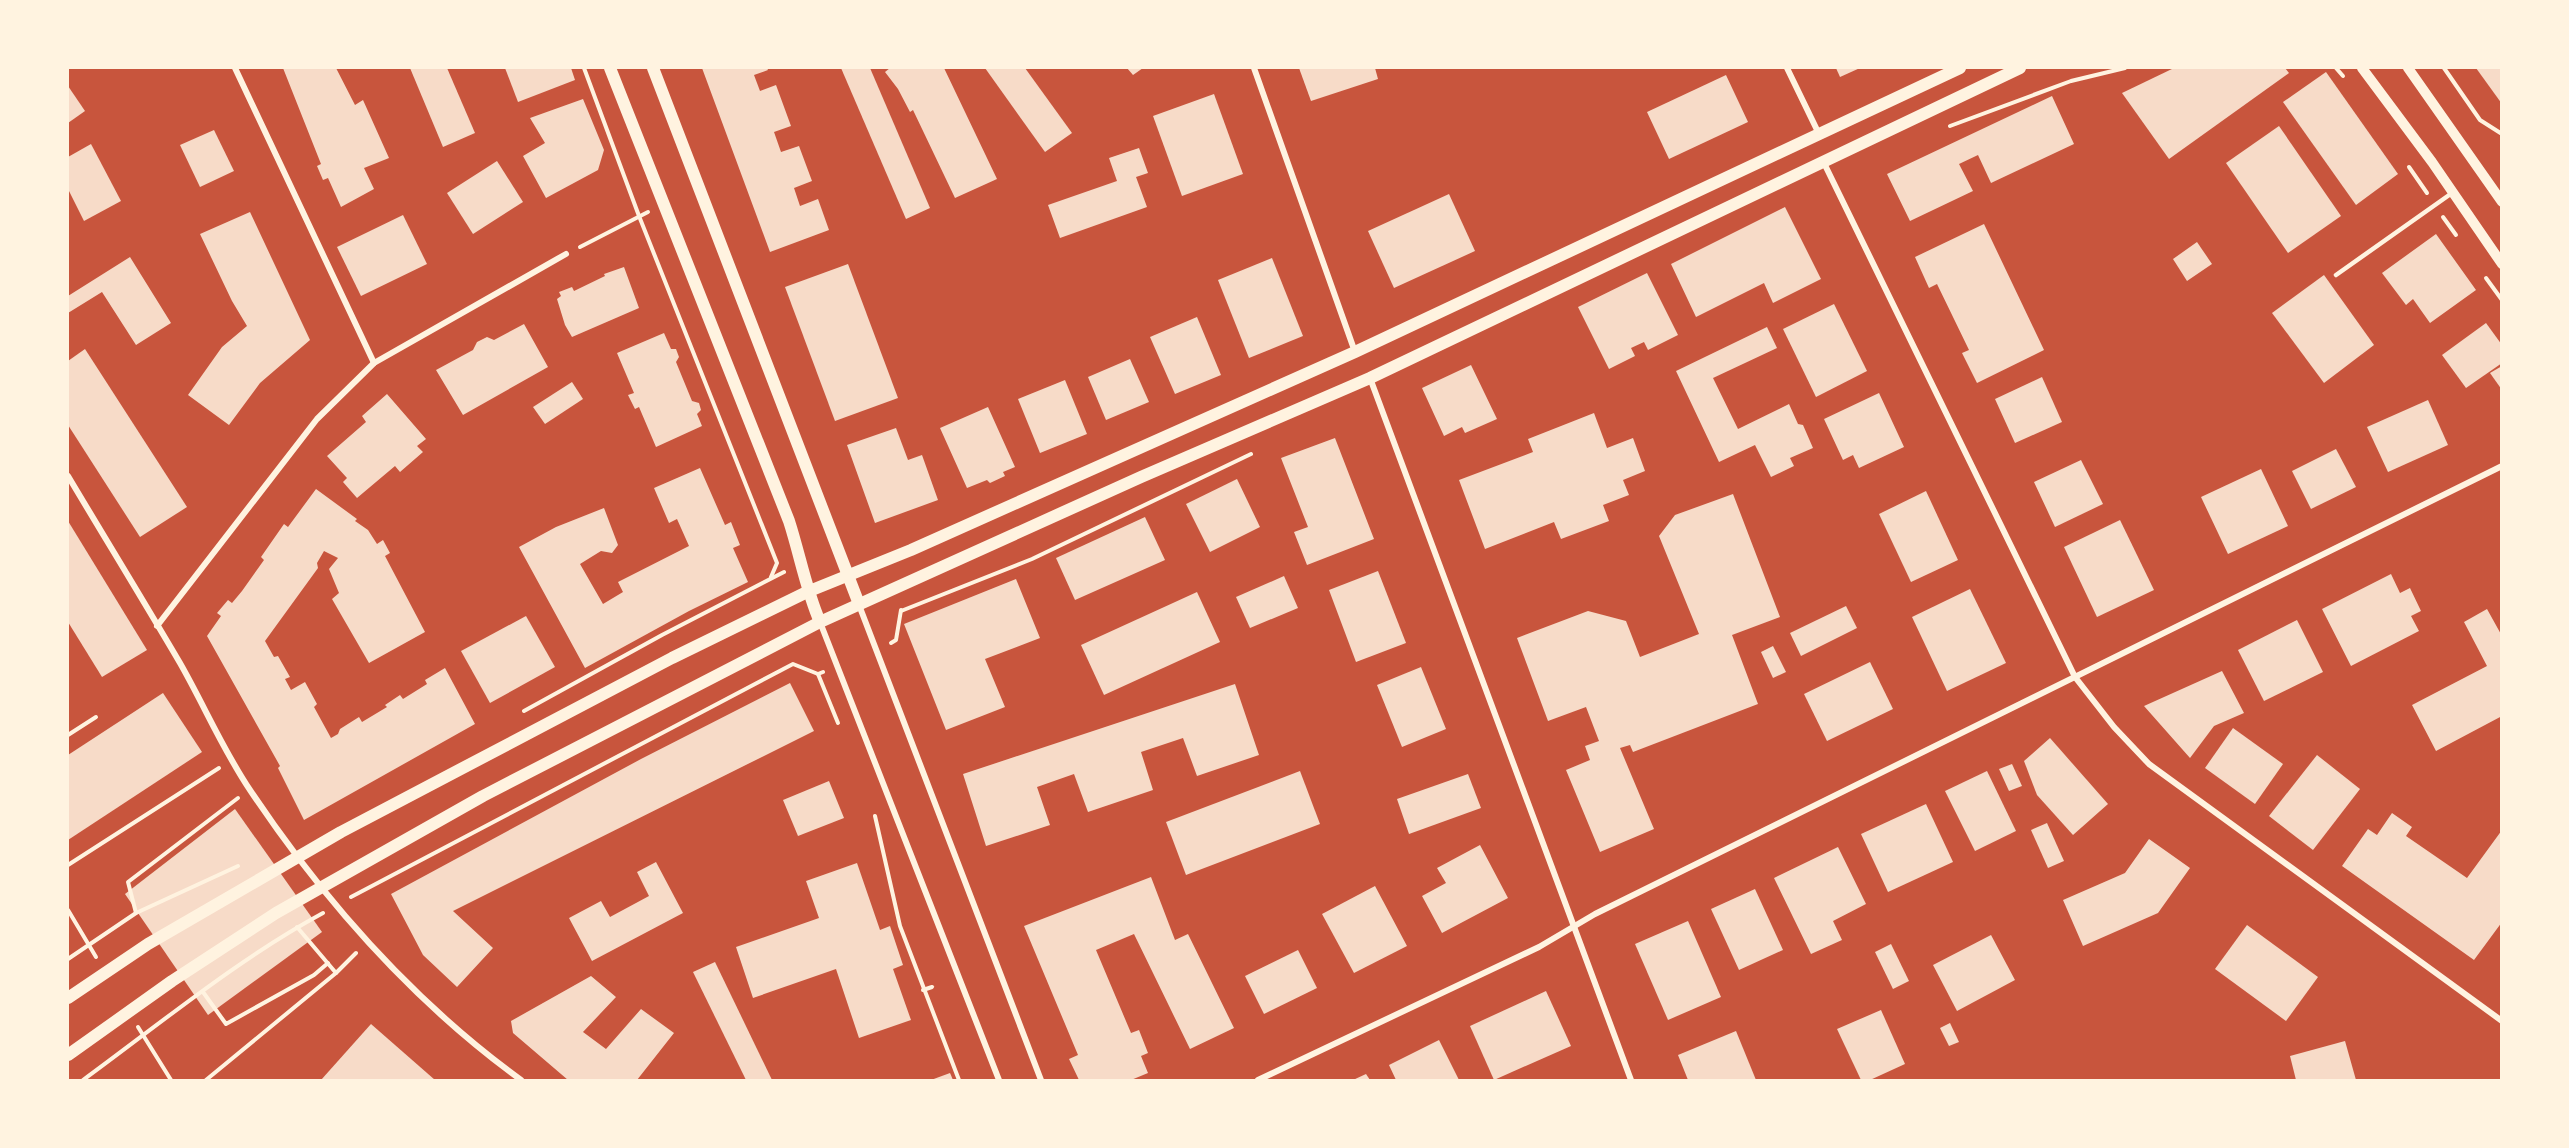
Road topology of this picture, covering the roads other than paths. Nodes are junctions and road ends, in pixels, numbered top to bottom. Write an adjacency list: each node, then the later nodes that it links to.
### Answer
1 (235, 68): 18 (street)
2 (610, 68): 23 (main road)
3 (653, 68): 22 (main road)
4 (1254, 68): 17 (street)
5 (1787, 68): 10 (street)
6 (1960, 68): 10 (main road)
7 (2020, 68): 11 (main road)
8 (2362, 68): 12 (street)
9 (2408, 68): 13 (street)
10 (1819, 135): 17 (main road)
11 (1823, 161): 19 (main road); 27 (street)
12 (2452, 193): 15 (street); 16 (lane)
13 (2502, 202)
14 (566, 254): 18 (street)
15 (2502, 264)
16 (2336, 275)
17 (1355, 352): 22 (main road)
18 (374, 363): 26 (street)
19 (1370, 378): 24 (main road); 28 (street)
20 (2502, 466): 27 (street)
21 (68, 476): 26 (street)
22 (848, 576): 23 (main road); 24 (main road)
23 (807, 592): 25 (main road); 29 (main road)
24 (859, 604): 25 (main road); 34 (street)
25 (820, 622): 31 (main road); 33 (street)
26 (157, 626): 32 (street)
27 (2075, 677): 28 (street); 30 (street)
28 (1573, 927): 35 (street); 36 (street)
29 (68, 998)
30 (2502, 1021)
31 (68, 1055)
32 (521, 1080)
33 (999, 1080)
34 (1041, 1080)
35 (1258, 1080)
36 (1631, 1080)

